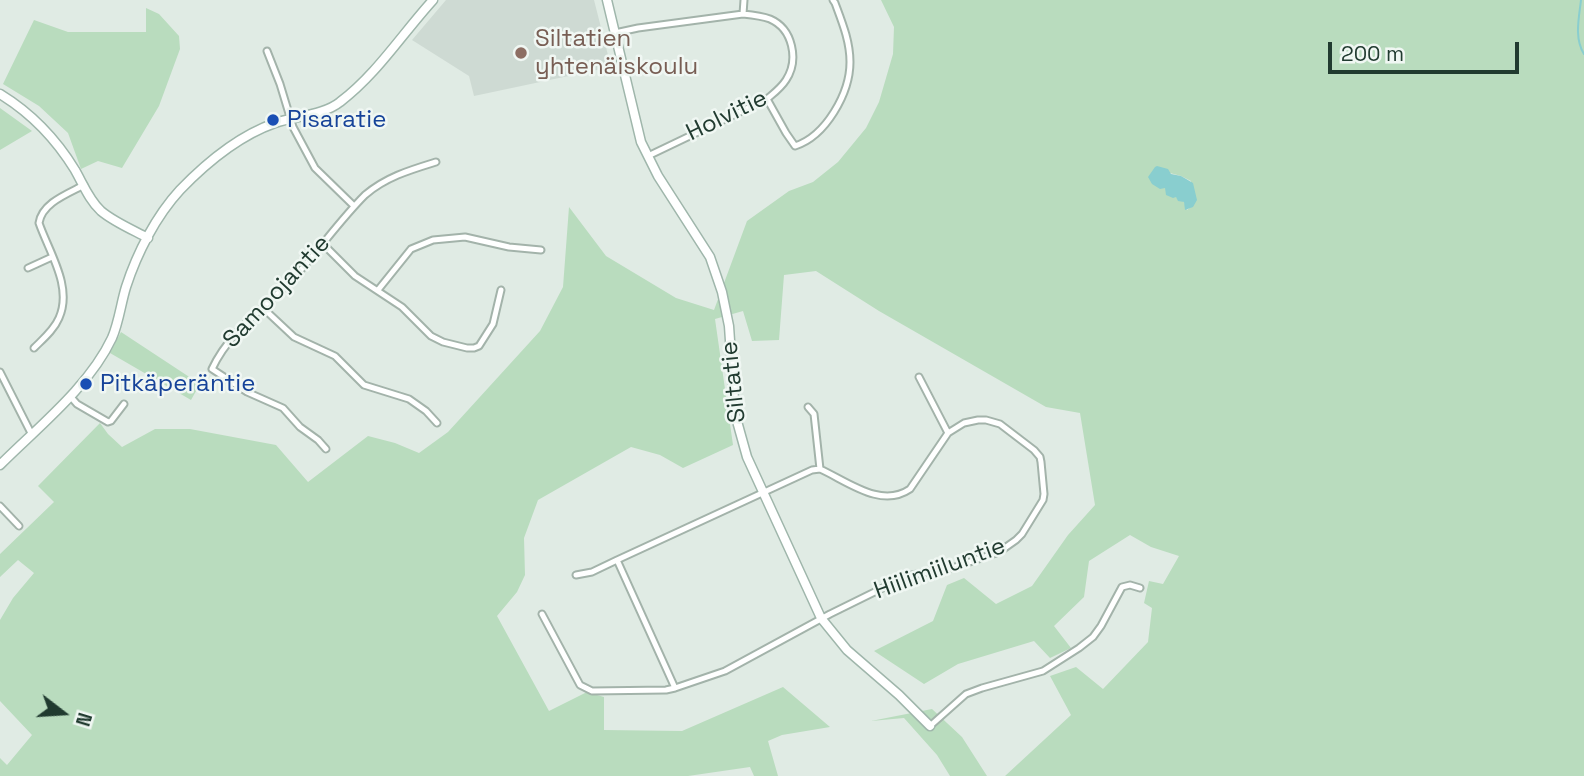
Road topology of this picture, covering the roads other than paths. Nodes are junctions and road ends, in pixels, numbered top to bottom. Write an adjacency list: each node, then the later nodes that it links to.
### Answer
1 (432, 0): 10 (street)
2 (607, 0): 6 (street, Siltatie)
3 (744, 0): 5 (street)
4 (833, 0): 9 (street)
5 (743, 14): 6 (street, Holvitie); 9 (street, Holvitie)
6 (615, 33): 11 (street, Siltatie)
7 (267, 51): 10 (street)
8 (0, 94): 13 (street)
9 (766, 99): 11 (street, Holvitie)
10 (291, 118): 14 (street); 15 (street)
11 (648, 156): 35 (street, Siltatie)
12 (436, 162): 14 (street, Samoojantie)
13 (83, 185): 15 (street); 18 (street)
14 (354, 206): 16 (street, Samoojantie)
15 (148, 238): 26 (street)
16 (323, 244): 20 (street); 22 (street, Samoojantie)
17 (541, 250): 20 (street)
18 (52, 257): 19 (street); 23 (street)
19 (28, 268)
20 (378, 290): 21 (street)
21 (501, 290)
22 (263, 308): 29 (street); 32 (street, Samoojantie)
23 (34, 348)
24 (0, 372): 31 (street)
25 (919, 377): 30 (street)
26 (69, 397): 27 (street); 31 (street)
27 (124, 404)
28 (808, 407): 34 (street)
29 (437, 423)
30 (948, 433): 34 (street); 42 (street, Hiilimiiluntie)
31 (32, 435): 33 (street)
32 (326, 449)
33 (0, 465)
34 (820, 469): 35 (street)
35 (764, 492): 38 (street); 42 (street, Siltatie)
36 (0, 506): 37 (street)
37 (19, 526)
38 (617, 560): 39 (street); 43 (street)
39 (576, 575)
40 (1140, 588): 44 (street)
41 (542, 614): 43 (street)
42 (821, 618): 43 (street); 44 (street, Siltatie)
43 (675, 688)
44 (930, 726)

